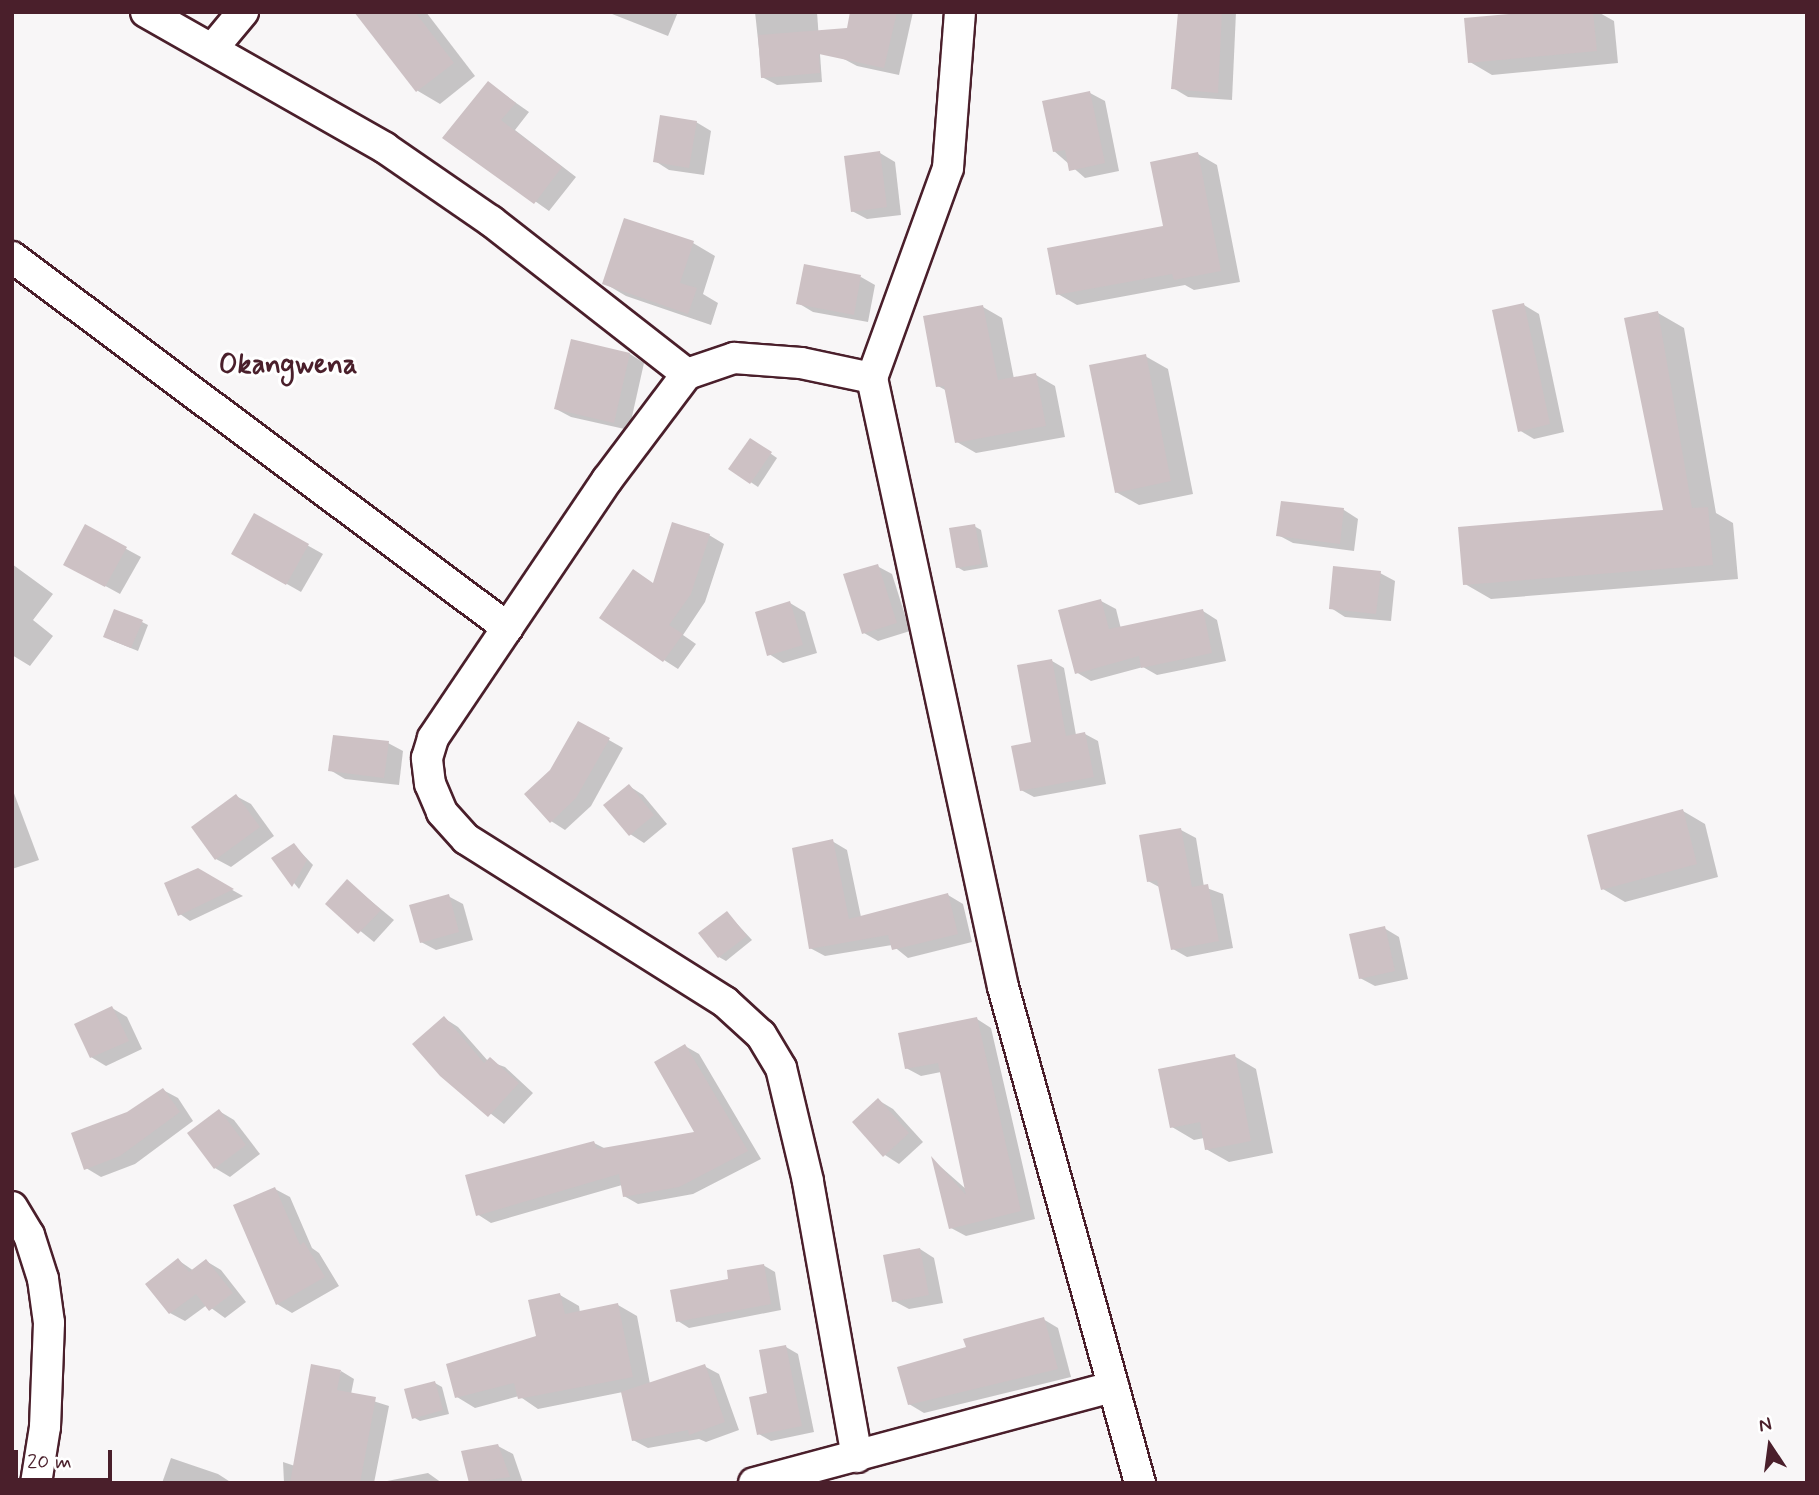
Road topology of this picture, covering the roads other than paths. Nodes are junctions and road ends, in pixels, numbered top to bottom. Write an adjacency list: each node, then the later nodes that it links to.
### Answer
1 (146, 12): 4 (street)
2 (243, 12): 4 (street)
3 (960, 12): 7 (street)
4 (212, 48): 6 (street)
5 (12, 257): 8 (street)
6 (687, 374): 7 (street); 8 (street)
7 (872, 378): 10 (street)
8 (508, 628): 11 (street)
9 (12, 1207): 13 (street)
10 (1113, 1387): 11 (street); 12 (street)
11 (857, 1457): 14 (street)
12 (1142, 1480)
13 (36, 1483)
14 (754, 1483)

